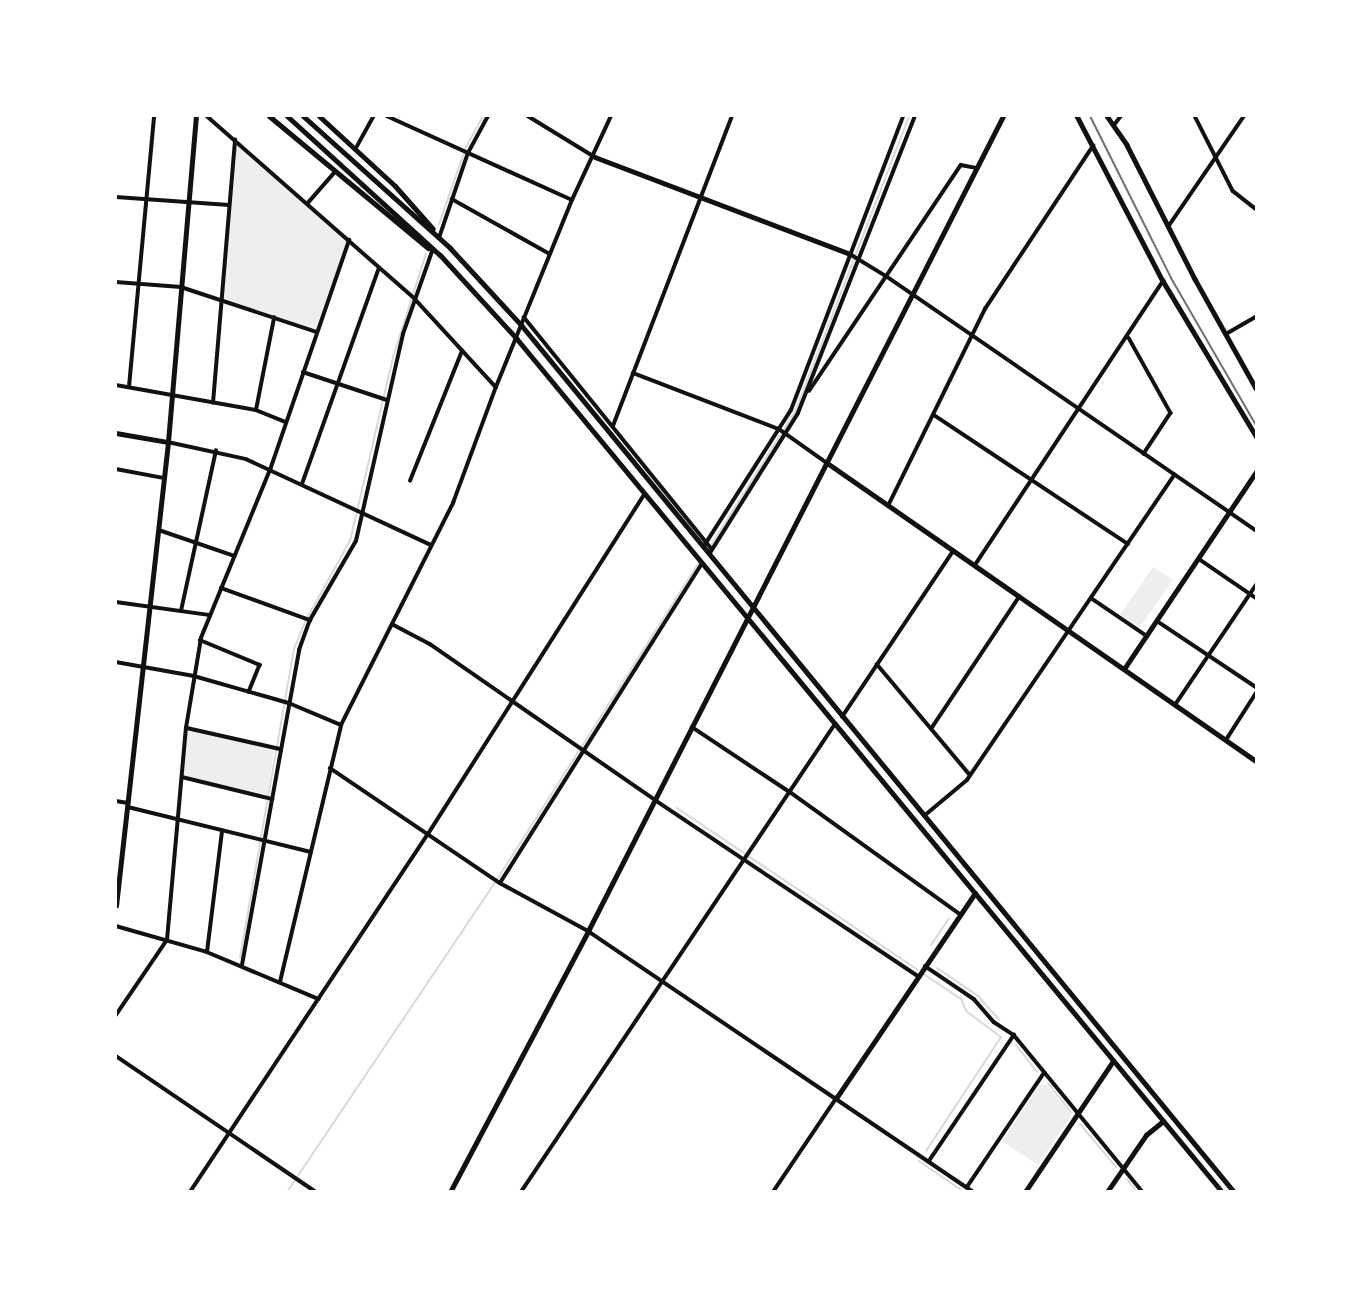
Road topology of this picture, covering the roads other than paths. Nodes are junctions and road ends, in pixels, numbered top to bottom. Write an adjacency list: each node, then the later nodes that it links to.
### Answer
1 (154, 116): 33 (street)
2 (196, 116): 36 (street)
3 (208, 116): 23 (street)
4 (269, 116): 30 (highway)
5 (288, 116): 43 (highway)
6 (303, 116): 41 (highway)
7 (319, 116): 25 (highway)
8 (374, 116): 25 (street)
9 (387, 116): 26 (street)
10 (488, 116): 26 (street)
11 (527, 116): 27 (street)
12 (611, 116): 27 (street)
13 (732, 116): 32 (street)
14 (903, 116): 45 (street)
15 (915, 116): 46 (street)
16 (1003, 116): 29 (highway)
17 (1077, 116): 24 (street)
18 (1107, 116): 22 (street)
19 (1121, 116): 22 (street)
20 (1195, 116): 28 (street)
21 (1244, 116): 28 (street)
22 (1114, 125): 40 (street)
23 (234, 140): 37 (street); 38 (street)
24 (1094, 145): 49 (street); 62 (street)
25 (356, 148): 41 (highway)
26 (468, 153): 34 (street); 35 (street)
27 (595, 157): 32 (street); 35 (street)
28 (1215, 157): 39 (street); 40 (street)
29 (977, 168): 48 (street); 53 (highway)
30 (335, 172): 37 (street); 43 (highway)
31 (116, 197): 33 (street)
32 (701, 197): 45 (street); 67 (street)
33 (147, 199): 36 (street); 51 (street)
34 (452, 199): 41 (street); 44 (street)
35 (572, 200): 44 (street)
36 (188, 202): 38 (street); 52 (street)
37 (307, 204): 42 (street)
38 (229, 205): 55 (street)
39 (1256, 209)
40 (1168, 227): 61 (street)
41 (439, 238): 59 (highway)
42 (349, 240): 47 (street); 60 (street)
43 (433, 250): 54 (street); 64 (highway)
44 (550, 254): 56 (street)
45 (850, 254): 46 (street); 82 (street)
46 (858, 258): 48 (street); 74 (street)
47 (379, 268): 54 (street); 68 (street)
48 (886, 276): 53 (street); 74 (street)
49 (1163, 281): 63 (street); 85 (street)
50 (116, 282): 51 (street)
51 (138, 283): 52 (street); 70 (street)
52 (181, 287): 55 (street); 73 (street)
53 (912, 295): 62 (street); 89 (highway)
54 (415, 299): 65 (street); 75 (street)
55 (222, 300): 58 (street); 76 (street)
56 (524, 317): 59 (street); 81 (street)
57 (1256, 317): 61 (street)
58 (274, 318): 60 (street); 77 (street)
59 (521, 325): 64 (street); 107 (highway)
60 (317, 332): 66 (street)
61 (1226, 334): 72 (street)
62 (972, 335): 78 (street); 79 (street)
63 (1129, 337): 78 (street); 88 (street)
64 (516, 338): 71 (street); 98 (highway)
65 (462, 351): 71 (street); 96 (street)
66 (303, 372): 68 (street); 80 (street)
67 (633, 373): 81 (street); 82 (street)
68 (339, 384): 75 (street); 97 (street)
69 (116, 385): 70 (street)
70 (130, 387): 73 (street)
71 (496, 387): 106 (street)
72 (1256, 388)
73 (172, 395): 76 (street); 86 (street)
74 (804, 398): 84 (street)
75 (387, 400): 101 (street)
76 (214, 403): 77 (street)
77 (256, 410): 80 (street)
78 (1080, 410): 88 (street); 95 (street)
79 (933, 415): 95 (street); 99 (street)
80 (286, 422): 91 (street)
81 (613, 426): 107 (street)
82 (779, 429): 84 (street); 107 (street)
83 (116, 433): 86 (street)
84 (786, 434): 89 (street); 109 (street)
85 (1256, 436)
86 (168, 442): 87 (street); 94 (street)
87 (216, 452): 91 (street); 104 (street)
88 (1144, 454): 93 (street)
89 (826, 462): 99 (street); 122 (highway)
90 (116, 469): 94 (street)
91 (270, 470): 97 (street); 110 (street)
92 (1256, 472): 100 (street)
93 (1174, 475): 100 (street); 105 (street)
94 (164, 478): 102 (street)
95 (1032, 480): 105 (street); 113 (street)
96 (410, 481)
97 (302, 485): 101 (street)
98 (645, 495): 112 (highway); 141 (street)
99 (888, 506): 108 (street)
100 (1230, 512): 103 (street); 111 (street)
101 (361, 513): 106 (street); 126 (street)
102 (159, 530): 104 (street); 121 (street)
103 (1256, 530)
104 (196, 543): 110 (street); 123 (street)
105 (1128, 544): 118 (street)
106 (431, 545): 128 (street)
107 (705, 545): 109 (highway)
108 (953, 551): 113 (street); 134 (street)
109 (711, 552): 122 (highway)
110 (234, 556): 115 (street)
111 (1199, 559): 116 (street); 127 (street)
112 (702, 564): 125 (highway); 152 (street)
113 (975, 565): 117 (street)
114 (1256, 585): 116 (street)
115 (221, 588): 124 (street); 126 (street)
116 (1250, 594): 119 (street); 132 (street)
117 (1019, 597): 129 (street); 149 (street)
118 (1091, 598): 129 (street); 130 (street)
119 (1256, 598)
120 (116, 602): 121 (street)
121 (150, 606): 123 (street); 135 (street)
122 (752, 607): 125 (highway); 144 (highway)
123 (181, 611): 124 (street)
124 (210, 615): 131 (street)
125 (746, 618): 145 (highway); 147 (highway)
126 (310, 620): 142 (street)
127 (1157, 621): 130 (street); 132 (street)
128 (392, 624): 141 (street); 146 (street)
129 (1068, 631): 136 (street); 155 (street)
130 (1147, 636): 136 (street)
131 (200, 640): 137 (street); 139 (street)
132 (1209, 655): 138 (street); 143 (street)
133 (116, 662): 135 (street)
134 (877, 664): 144 (street); 149 (street)
135 (144, 667): 137 (street); 161 (street)
136 (1125, 669): 143 (street)
137 (194, 676): 139 (street); 148 (street)
138 (1256, 687)
139 (249, 692): 142 (street)
140 (1256, 693): 150 (street)
141 (512, 701): 152 (street); 165 (street)
142 (289, 703): 146 (street); 151 (street)
143 (1175, 705): 150 (street)
144 (842, 717): 162 (highway)
145 (835, 724): 157 (street); 170 (highway)
146 (341, 725): 154 (street)
147 (691, 726): 157 (street); 159 (highway)
148 (186, 728): 151 (street); 156 (street)
149 (931, 729): 155 (street)
150 (1226, 740): 153 (street)
151 (280, 749): 158 (street)
152 (584, 751): 159 (street); 169 (street)
153 (1256, 761)
154 (330, 768): 165 (street); 167 (street)
155 (970, 775): 162 (street)
156 (181, 776): 158 (street); 163 (street)
157 (790, 792): 168 (street); 172 (street)
158 (272, 799): 166 (street)
159 (655, 800): 168 (street); 174 (highway)
160 (116, 801): 161 (street)
161 (128, 805): 163 (street); 171 (street)
162 (924, 816): 205 (highway)
163 (177, 819): 164 (street); 175 (street)
164 (222, 831): 166 (street); 176 (street)
165 (428, 834): 169 (street); 182 (street)
166 (264, 841): 167 (street); 177 (street)
167 (311, 852): 181 (street)
168 (744, 859): 179 (street); 180 (street)
169 (500, 883): 174 (street)
170 (975, 893): 172 (street); 186 (highway)
171 (116, 906)
172 (960, 914): 178 (street)
173 (116, 926): 175 (street)
174 (588, 931): 180 (street); 197 (highway)
175 (167, 940): 176 (street); 183 (street)
176 (207, 952): 177 (street)
177 (242, 965): 181 (street)
178 (925, 966): 179 (street); 184 (street)
179 (918, 976): 188 (street)
180 (662, 981): 188 (street); 198 (street)
181 (280, 982): 182 (street)
182 (319, 999): 191 (street)
183 (116, 1015)
184 (1014, 1035): 187 (street); 192 (street)
185 (116, 1056): 191 (street)
186 (1113, 1060): 189 (street); 190 (highway)
187 (1045, 1072): 189 (street); 194 (street)
188 (837, 1097): 192 (street); 199 (street)
189 (1078, 1113): 193 (street); 201 (street)
190 (1163, 1121): 193 (street); 204 (highway)
191 (229, 1133): 195 (street); 196 (street)
192 (929, 1161): 194 (street)
193 (1124, 1168): 202 (street); 203 (street)
194 (968, 1187): 200 (street)
195 (190, 1192)
196 (316, 1192)
197 (450, 1192)
198 (522, 1192)
199 (773, 1192)
200 (974, 1192)
201 (1025, 1192)
202 (1107, 1192)
203 (1143, 1192)
204 (1222, 1192)
205 (1234, 1192)

